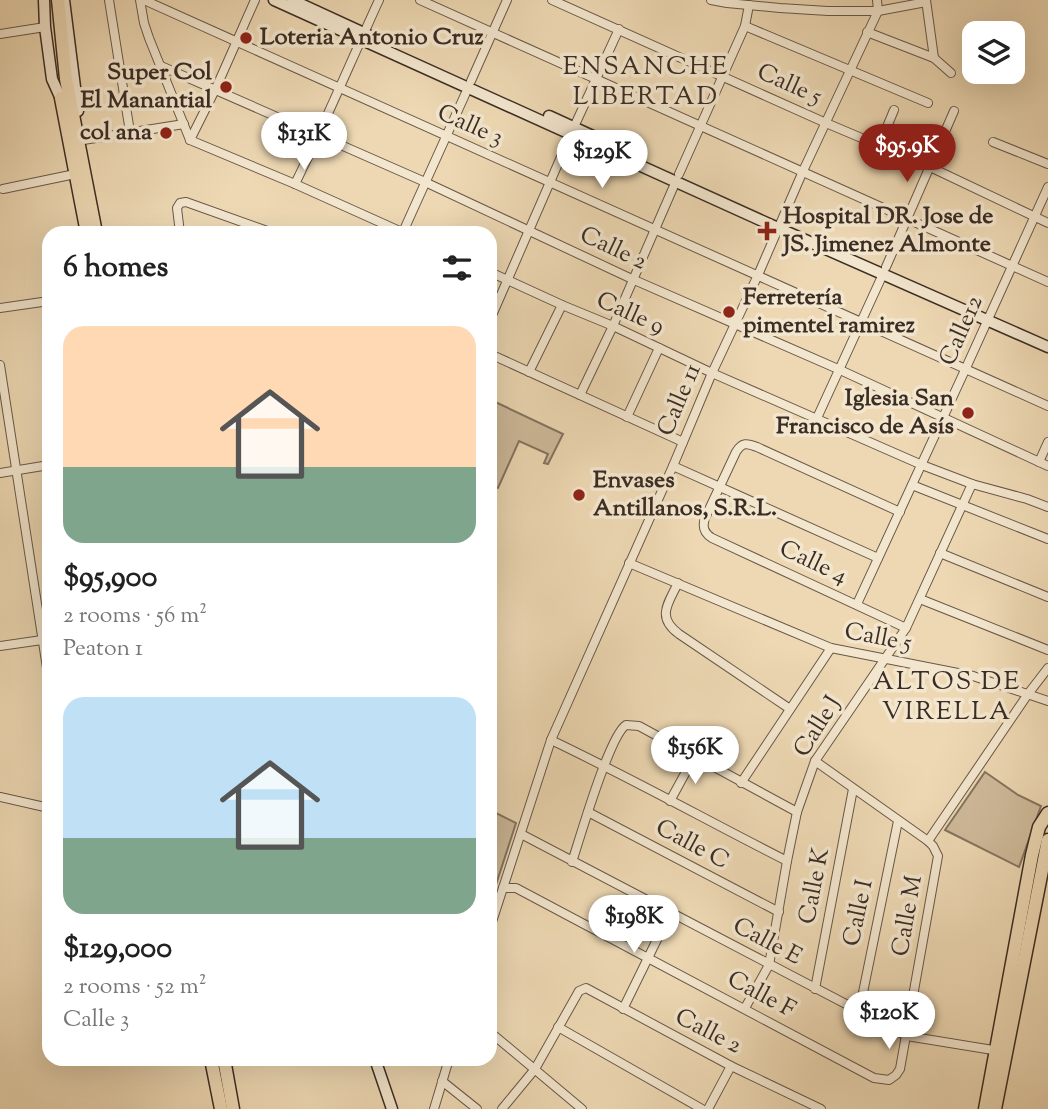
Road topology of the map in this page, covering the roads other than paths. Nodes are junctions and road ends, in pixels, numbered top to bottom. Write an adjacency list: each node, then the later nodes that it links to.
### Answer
1 (44, 0): 24 (main road)
2 (50, 0): 40 (main road)
3 (58, 0): 52 (main road)
4 (65, 0): 52 (main road)
5 (109, 0): 48 (street)
6 (142, 0): 30 (street, Calle 3); 32 (street)
7 (255, 0): 30 (street)
8 (274, 0): 29 (main road)
9 (292, 0): 29 (main road)
10 (379, 0): 29 (street)
11 (420, 0): 27 (street)
12 (506, 0): 27 (street)
13 (552, 0): 25 (street, Calle 5)
14 (711, 0): 18 (street)
15 (828, 0): 21 (street)
16 (877, 0): 22 (street)
17 (926, 1): 22 (street); 31 (street)
18 (727, 2): 20 (street)
19 (780, 4): 20 (street); 21 (street)
20 (749, 5): 23 (street)
21 (828, 11): 22 (street)
22 (878, 11): 26 (street, Calle 11)
23 (745, 26): 33 (street); 35 (street)
24 (45, 27): 28 (street); 40 (main road)
25 (618, 29): 35 (street, Calle 5); 36 (street)
26 (867, 32): 31 (street); 33 (street, Calle 11)
27 (492, 33): 36 (street); 37 (street)
28 (0, 34)
29 (362, 36): 37 (main road); 39 (street)
30 (236, 42): 38 (street); 39 (street, Calle 3)
31 (934, 58): 34 (street)
32 (161, 66): 38 (street, Calle 2); 45 (street)
33 (849, 70): 41 (street); 44 (street, Calle 11)
34 (951, 72)
35 (722, 76): 44 (street, Calle 5); 46 (street)
36 (596, 80): 46 (street); 47 (street)
37 (470, 85): 47 (main road); 50 (street)
38 (216, 88): 49 (street, Calle 2); 51 (street)
39 (338, 88): 49 (street); 50 (street, Calle 3)
40 (61, 99): 58 (main road)
41 (928, 103)
42 (894, 110): 54 (street)
43 (954, 111): 56 (street)
44 (826, 123): 54 (street, Calle 5); 57 (street, Calle 11)
45 (184, 124): 48 (street); 51 (street)
46 (700, 124): 57 (street); 59 (street)
47 (572, 131): 59 (main road); 61 (street)
48 (130, 132): 52 (street)
49 (319, 135): 60 (street, Calle 2); 62 (street)
50 (447, 136): 60 (street); 61 (street, Calle 3)
51 (190, 140): 62 (street)
52 (77, 141): 70 (main road)
53 (993, 142): 55 (street)
54 (879, 146): 56 (street, Calle 5)
55 (1048, 164)
56 (930, 167): 65 (street, Calle 5); 66 (street)
57 (803, 171): 66 (street); 68 (street, Calle 11)
58 (75, 174): 64 (street); 69 (main road)
59 (678, 178): 68 (main road); 75 (street)
60 (425, 182): 74 (street); 76 (street, Calle 2)
61 (550, 183): 75 (street, Calle 3); 76 (street)
62 (295, 184): 73 (street)
63 (1048, 187): 65 (street, Calle12)
64 (3, 189)
65 (1034, 217): 67 (street, Calle 5); 77 (street, Calle12)
66 (907, 219): 77 (street); 78 (street)
67 (1048, 223)
68 (780, 224): 78 (main road); 80 (street, Calle 11)
69 (86, 226)
70 (95, 226)
71 (179, 226): 72 (street)
72 (253, 226)
73 (390, 226)
74 (407, 226)
75 (654, 229): 80 (street, Calle 3); 81 (street)
76 (529, 231): 81 (street, Calle 2); 82 (street)
77 (1012, 267): 83 (street); 88 (street, Calle12)
78 (884, 271): 88 (main road); 89 (street)
79 (497, 275): 82 (street, Calle 9)
80 (758, 275): 89 (street, Calle 3); 90 (street, Calle 11)
81 (632, 279): 90 (street, Calle 2); 91 (street)
82 (507, 280): 85 (street); 86 (street, Calle 9)
83 (1048, 282)
84 (42, 302): 87 (street)
85 (497, 304)
86 (562, 305): 91 (street, Calle 9); 99 (street)
87 (0, 309)
88 (989, 317): 92 (main road); 93 (main road); 98 (street, Calle12)
89 (860, 323): 97 (street); 98 (street, Calle 3)
90 (735, 324): 97 (street, Calle 2); 100 (street, Calle 11)
91 (613, 326): 94 (street, Calle 9); 101 (street)
92 (1048, 340)
93 (1048, 347)
94 (659, 348): 100 (street, Calle 9); 103 (street)
95 (497, 357): 99 (street)
96 (0, 365): 113 (street)
97 (838, 369): 104 (street, Calle 2); 105 (street)
98 (965, 370): 102 (street, Calle 3); 104 (street, Calle12)
99 (529, 372): 101 (street)
100 (712, 373): 105 (street, Calle 9); 106 (street, Calle 11)
101 (580, 395): 103 (street)
102 (1048, 406)
103 (627, 417): 106 (street)
104 (944, 417): 108 (street, Calle 2); 109 (street, Calle12)
105 (817, 418): 109 (street, Calle 9)
106 (683, 442): 111 (street, Calle 11)
107 (1048, 442): 108 (street)
108 (1039, 462): 112 (street, Calle 2)
109 (922, 465): 115 (street, Calle 9); 116 (street, Calle12)
110 (42, 466): 113 (street)
111 (673, 466): 117 (street); 124 (street, Calle 11)
112 (1048, 466)
113 (17, 470): 114 (street); 130 (street)
114 (0, 473)
115 (972, 484): 118 (street, Calle J); 119 (street, Calle 9)
116 (912, 485): 118 (street); 120 (street, Calle12)
117 (719, 487): 120 (street); 123 (street); 128 (street, Calle 4)
118 (962, 505): 121 (street); 122 (street, Calle J)
119 (1048, 507)
120 (900, 512): 123 (street, Calle12)
121 (1048, 539)
122 (940, 552): 126 (street); 127 (street, Calle J)
123 (878, 558): 128 (street, Calle12)
124 (629, 562): 125 (street, Calle 5); 139 (street, Calle 11)
125 (678, 583): 132 (street, Calle 5); 138 (street)
126 (1048, 597)
127 (920, 599): 129 (street, Calle J); 133 (street)
128 (857, 604): 129 (street, Calle 4)
129 (906, 628): 134 (street, Calle J)
130 (42, 640): 131 (street)
131 (0, 646)
132 (831, 648): 134 (street, Calle 5); 138 (street)
133 (1048, 650)
134 (885, 659): 136 (street, Calle 5); 141 (street, Calle J)
135 (1048, 668): 136 (street, Calle M)
136 (1028, 694): 137 (street, Calle 5); 154 (street, Calle M)
137 (1048, 701)
138 (790, 709): 143 (street)
139 (551, 740): 142 (street); 152 (street, Calle 11)
140 (694, 757): 142 (street); 143 (street); 146 (street)
141 (815, 761): 144 (street, Calle M); 149 (street, Calle J)
142 (604, 765): 146 (street); 148 (street)
143 (741, 783): 149 (street)
144 (853, 789): 151 (street, Calle M); 163 (street, Calle K)
145 (0, 796): 147 (street)
146 (670, 802): 155 (street)
147 (42, 806)
148 (588, 812): 156 (street); 159 (street, Calle C)
149 (797, 812): 155 (street, Calle J)
150 (1048, 813): 170 (main road)
151 (898, 821): 154 (street, Calle M); 166 (street, Calle I)
152 (521, 834): 156 (street, Calle E); 157 (street, Calle 11)
153 (1048, 840): 170 (main road)
154 (928, 841): 168 (street, Calle M)
155 (787, 861): 159 (street, Calle J)
156 (572, 862): 160 (street, Calle E)
157 (503, 888): 158 (street, Calle 11); 161 (street, Calle F)
158 (497, 907)
159 (779, 912): 162 (street, Calle J)
160 (670, 913): 161 (street); 162 (street, Calle E)
161 (649, 958): 164 (street, Calle F); 165 (street)
162 (769, 965): 163 (street, Calle E); 164 (street, Calle J)
163 (815, 989): 166 (street, Calle E)
164 (745, 1008): 177 (street, Calle F)
165 (623, 1009): 167 (street, Calle 2); 175 (street, Calle 2)
166 (859, 1012): 168 (street, Calle E)
167 (558, 1027): 176 (street); 186 (street)
168 (907, 1036): 170 (street, Calle E); 177 (street, Calle M)
169 (497, 1037): 176 (street)
170 (1002, 1052): 189 (main road); 190 (main road)
171 (212, 1066): 179 (main road)
172 (225, 1066): 180 (main road)
173 (377, 1066): 181 (main road)
174 (447, 1066): 178 (street)
175 (731, 1066): 187 (street); 188 (street, Calle 2)
176 (535, 1069): 184 (street); 185 (street)
177 (889, 1080)
178 (442, 1081): 182 (street); 183 (street)
179 (221, 1109)
180 (233, 1109)
181 (392, 1109)
182 (434, 1109)
183 (477, 1109)
184 (502, 1109)
185 (582, 1109)
186 (702, 1109)
187 (708, 1109)
188 (821, 1109)
189 (985, 1109)
190 (995, 1109)

